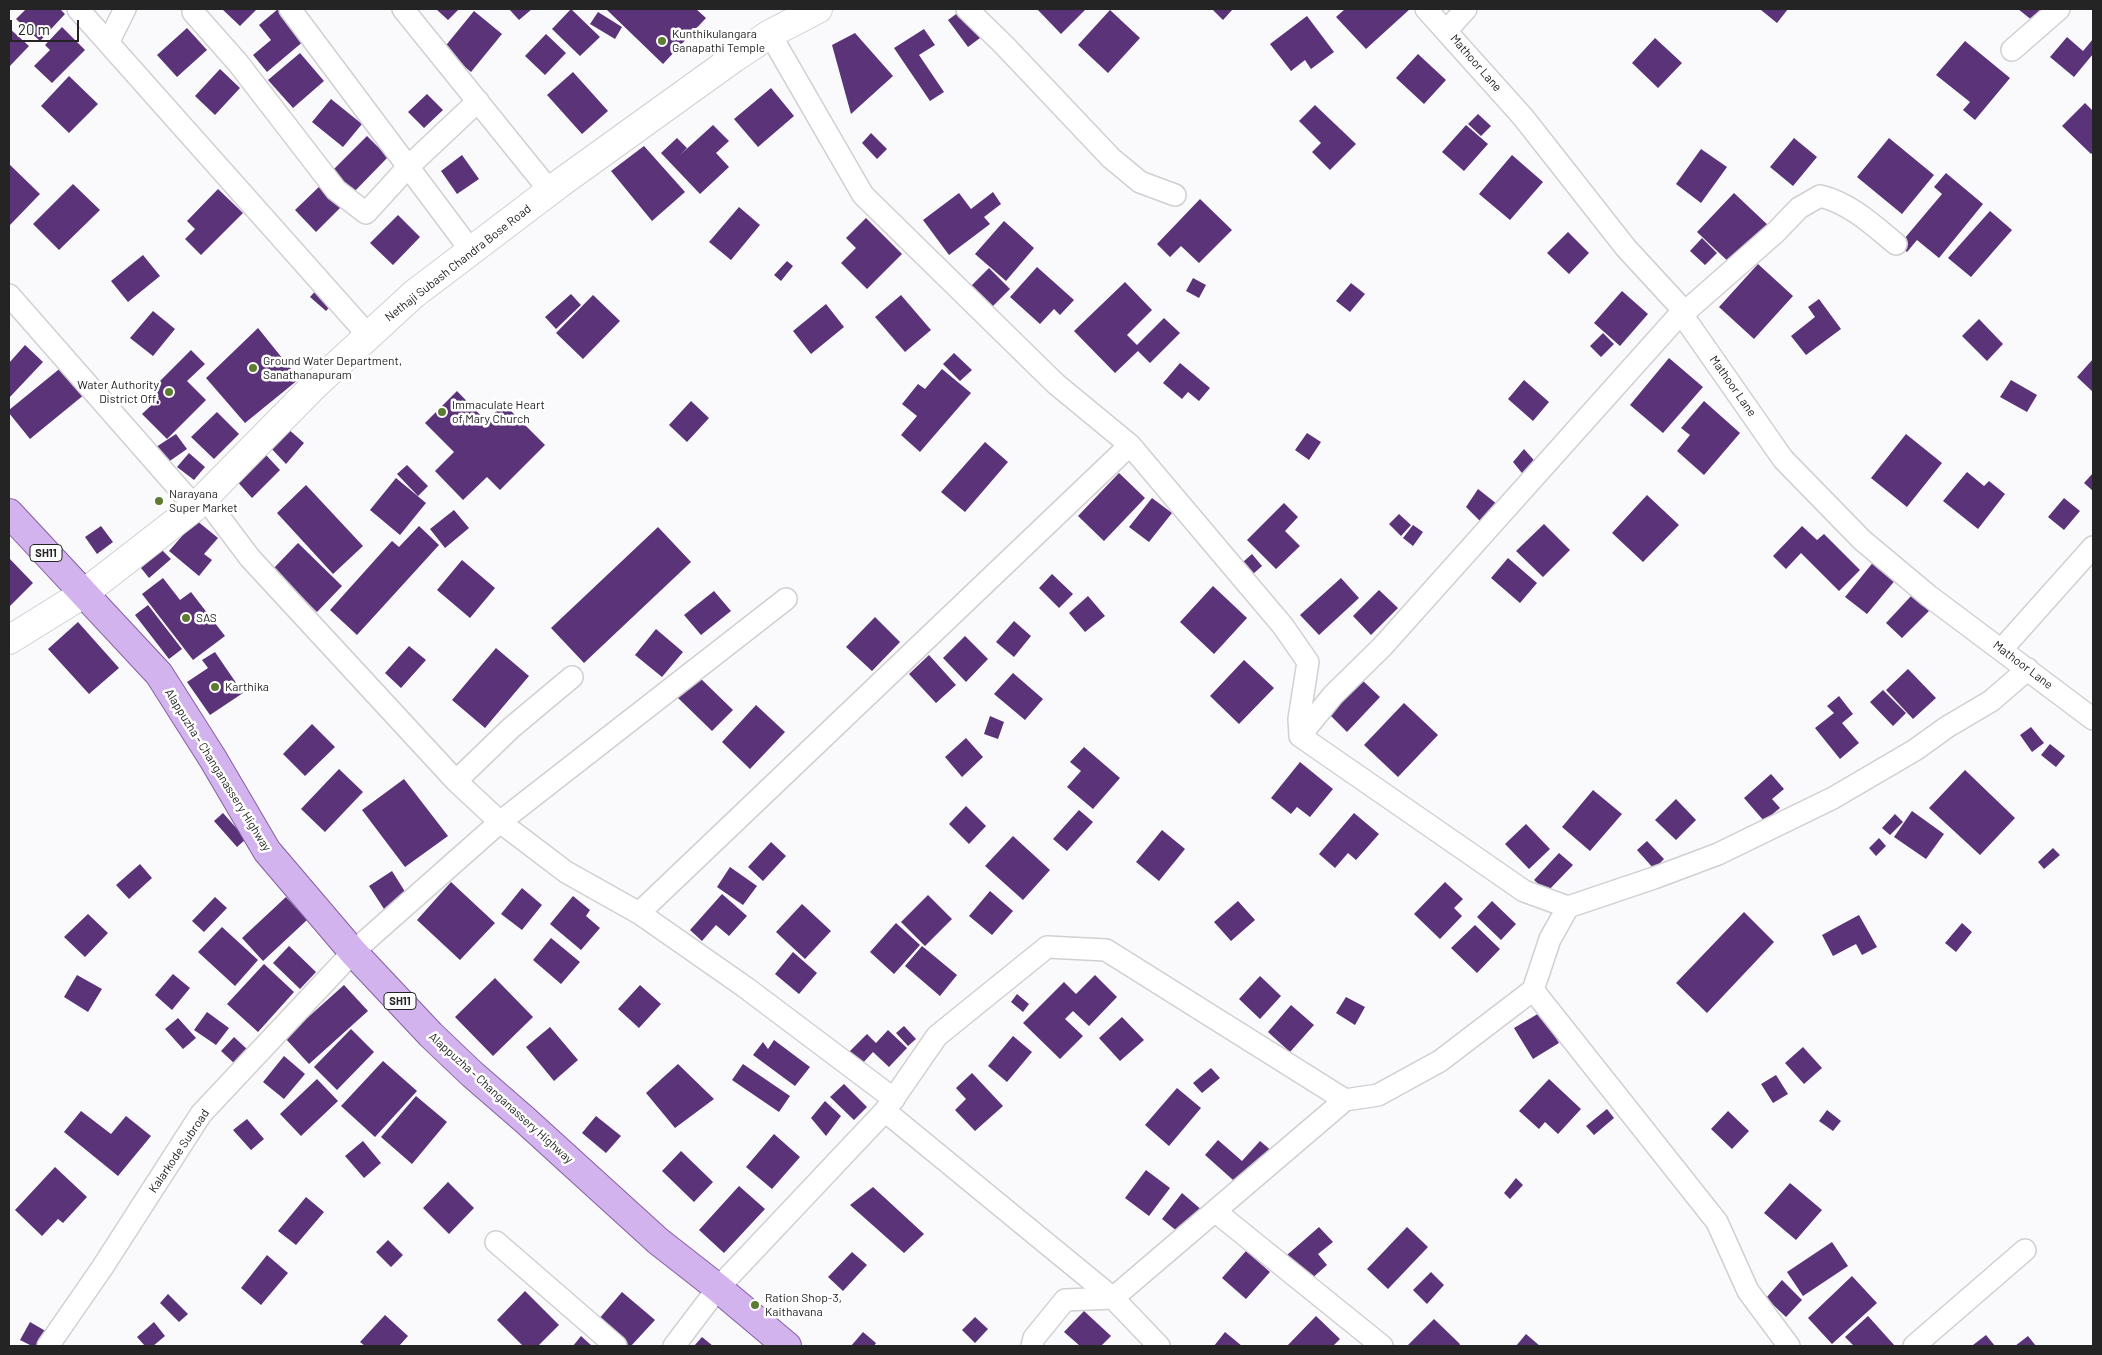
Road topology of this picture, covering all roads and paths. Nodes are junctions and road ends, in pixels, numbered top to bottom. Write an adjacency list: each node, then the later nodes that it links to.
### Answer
1 (78, 9): 13 (street)
2 (125, 9): 13 (street)
3 (290, 9): 16 (street)
4 (403, 9): 15 (street)
5 (967, 9): 18 (street)
6 (1426, 9): 11 (street, Mathoor Lane)
7 (1466, 9): 11 (street)
8 (2060, 9): 14 (street)
9 (193, 12): 16 (street)
10 (804, 12): 12 (main road, Nethaji Subash Chandra Bose Road)
11 (1447, 30): 22 (street, Mathoor Lane)
12 (770, 34): 17 (main road, Nethaji Subash Chandra Bose Road); 24 (street)
13 (108, 43): 23 (street)
14 (2012, 50)
15 (478, 102): 16 (street); 17 (street)
16 (408, 167): 20 (street)
17 (550, 191): 20 (main road, Nethaji Subash Chandra Bose Road)
18 (1175, 195)
19 (1896, 244): 22 (street)
20 (472, 252): 23 (main road, Nethaji Subash Chandra Bose Road)
21 (9, 295): 25 (street)
22 (1683, 312): 31 (street, Mathoor Lane); 35 (street)
23 (368, 335): 25 (main road, Nethaji Subash Chandra Bose Road)
24 (1130, 444): 35 (street); 39 (street)
25 (200, 502): 28 (main road, Nethaji Subash Chandra Bose Road); 36 (street)
26 (9, 513): 28 (main road, Alappuzha - Changanassery Highway / SH11)
27 (2093, 547): 31 (street)
28 (83, 594): 30 (main road, Nethaji Subash Chandra Bose Road); 40 (main road, Alappuzha - Changanassery Highway / SH11)
29 (786, 599): 37 (street, Kalarkode Subroad)
30 (9, 640)
31 (2002, 649): 32 (street, Mathoor Lane)
32 (2028, 669): 34 (street, Mathoor Lane); 38 (street)
33 (572, 676): 36 (street)
34 (2093, 719)
35 (1300, 736): 38 (street)
36 (456, 781): 37 (street)
37 (500, 822): 39 (street); 40 (street, Kalarkode Subroad)
38 (1568, 908): 41 (street)
39 (639, 913): 43 (street)
40 (353, 952): 47 (main road, Alappuzha - Changanassery Highway / SH11); 49 (street, Kalarkode Subroad)
41 (1533, 990): 42 (street); 56 (street)
42 (1345, 1100): 43 (street); 44 (street)
43 (889, 1105): 47 (street); 48 (street)
44 (1216, 1212): 48 (street); 55 (street)
45 (496, 1242): 50 (street)
46 (2025, 1250): 57 (street)
47 (718, 1288): 51 (street); 52 (main road, Alappuzha - Changanassery Highway / SH11)
48 (1113, 1298): 53 (street); 54 (street)
49 (48, 1346)
50 (616, 1346)
51 (674, 1346)
52 (787, 1346)
53 (1032, 1346)
54 (1159, 1346)
55 (1382, 1346)
56 (1789, 1346)
57 (1914, 1346)

